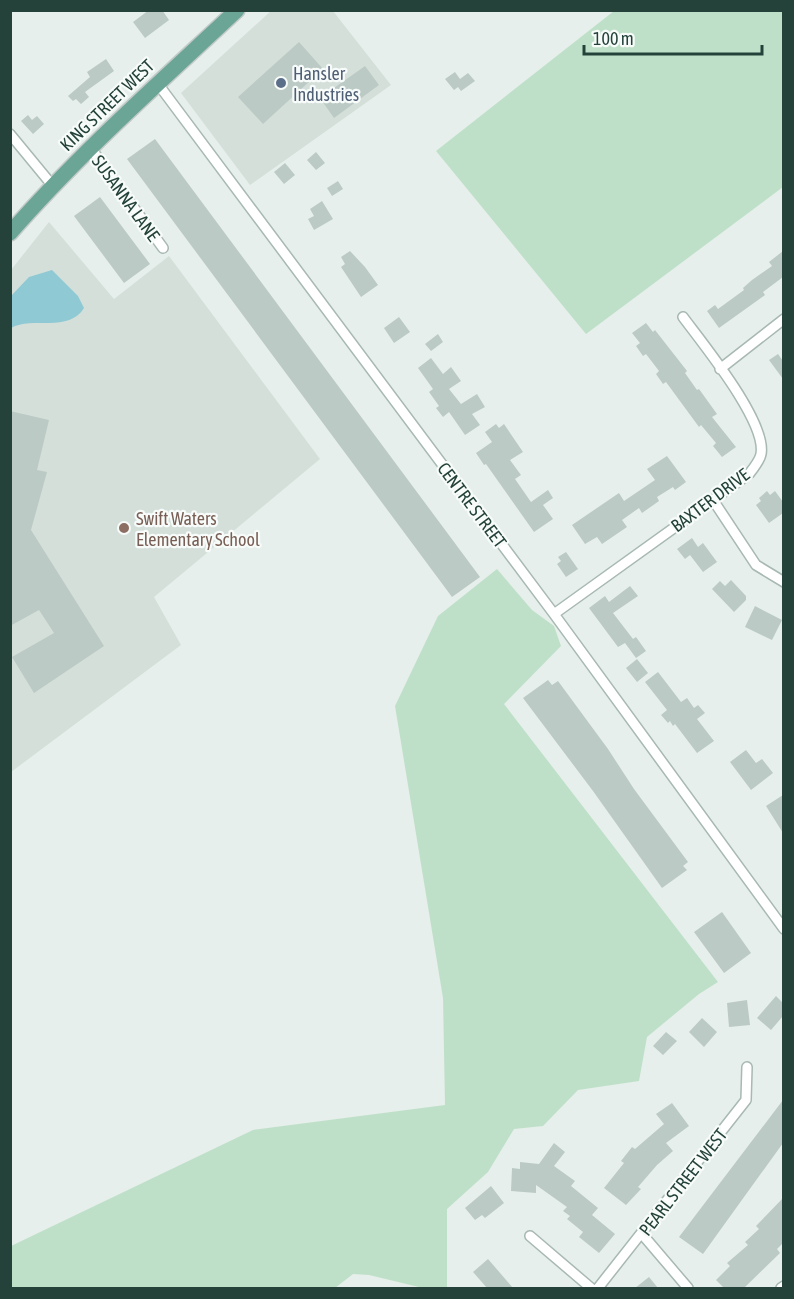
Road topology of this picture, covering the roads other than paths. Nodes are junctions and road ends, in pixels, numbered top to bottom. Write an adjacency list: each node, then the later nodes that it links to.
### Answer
1 (237, 10): 2 (main road, KING STREET WEST)
2 (158, 84): 4 (main road, KING STREET WEST); 13 (street, CENTRE STREET)
3 (10, 134): 5 (street)
4 (90, 147): 5 (main road, KING STREET WEST); 7 (street, SUSANNA LANE)
5 (52, 185): 6 (main road, KING STREET WEST)
6 (10, 233)
7 (163, 248)
8 (683, 317): 10 (street, BAXTER DRIVE)
9 (783, 319): 10 (street)
10 (720, 369): 11 (street, BAXTER DRIVE)
11 (713, 500): 12 (street); 13 (street, BAXTER DRIVE)
12 (783, 582)
13 (554, 614): 14 (street, CENTRE STREET)
14 (783, 929)
15 (747, 1067): 16 (street, PEARL STREET WEST)
16 (642, 1234): 19 (street, PEARL STREET WEST); 20 (street)
17 (530, 1236): 18 (street)
18 (591, 1288)
19 (598, 1288)
20 (688, 1288)

